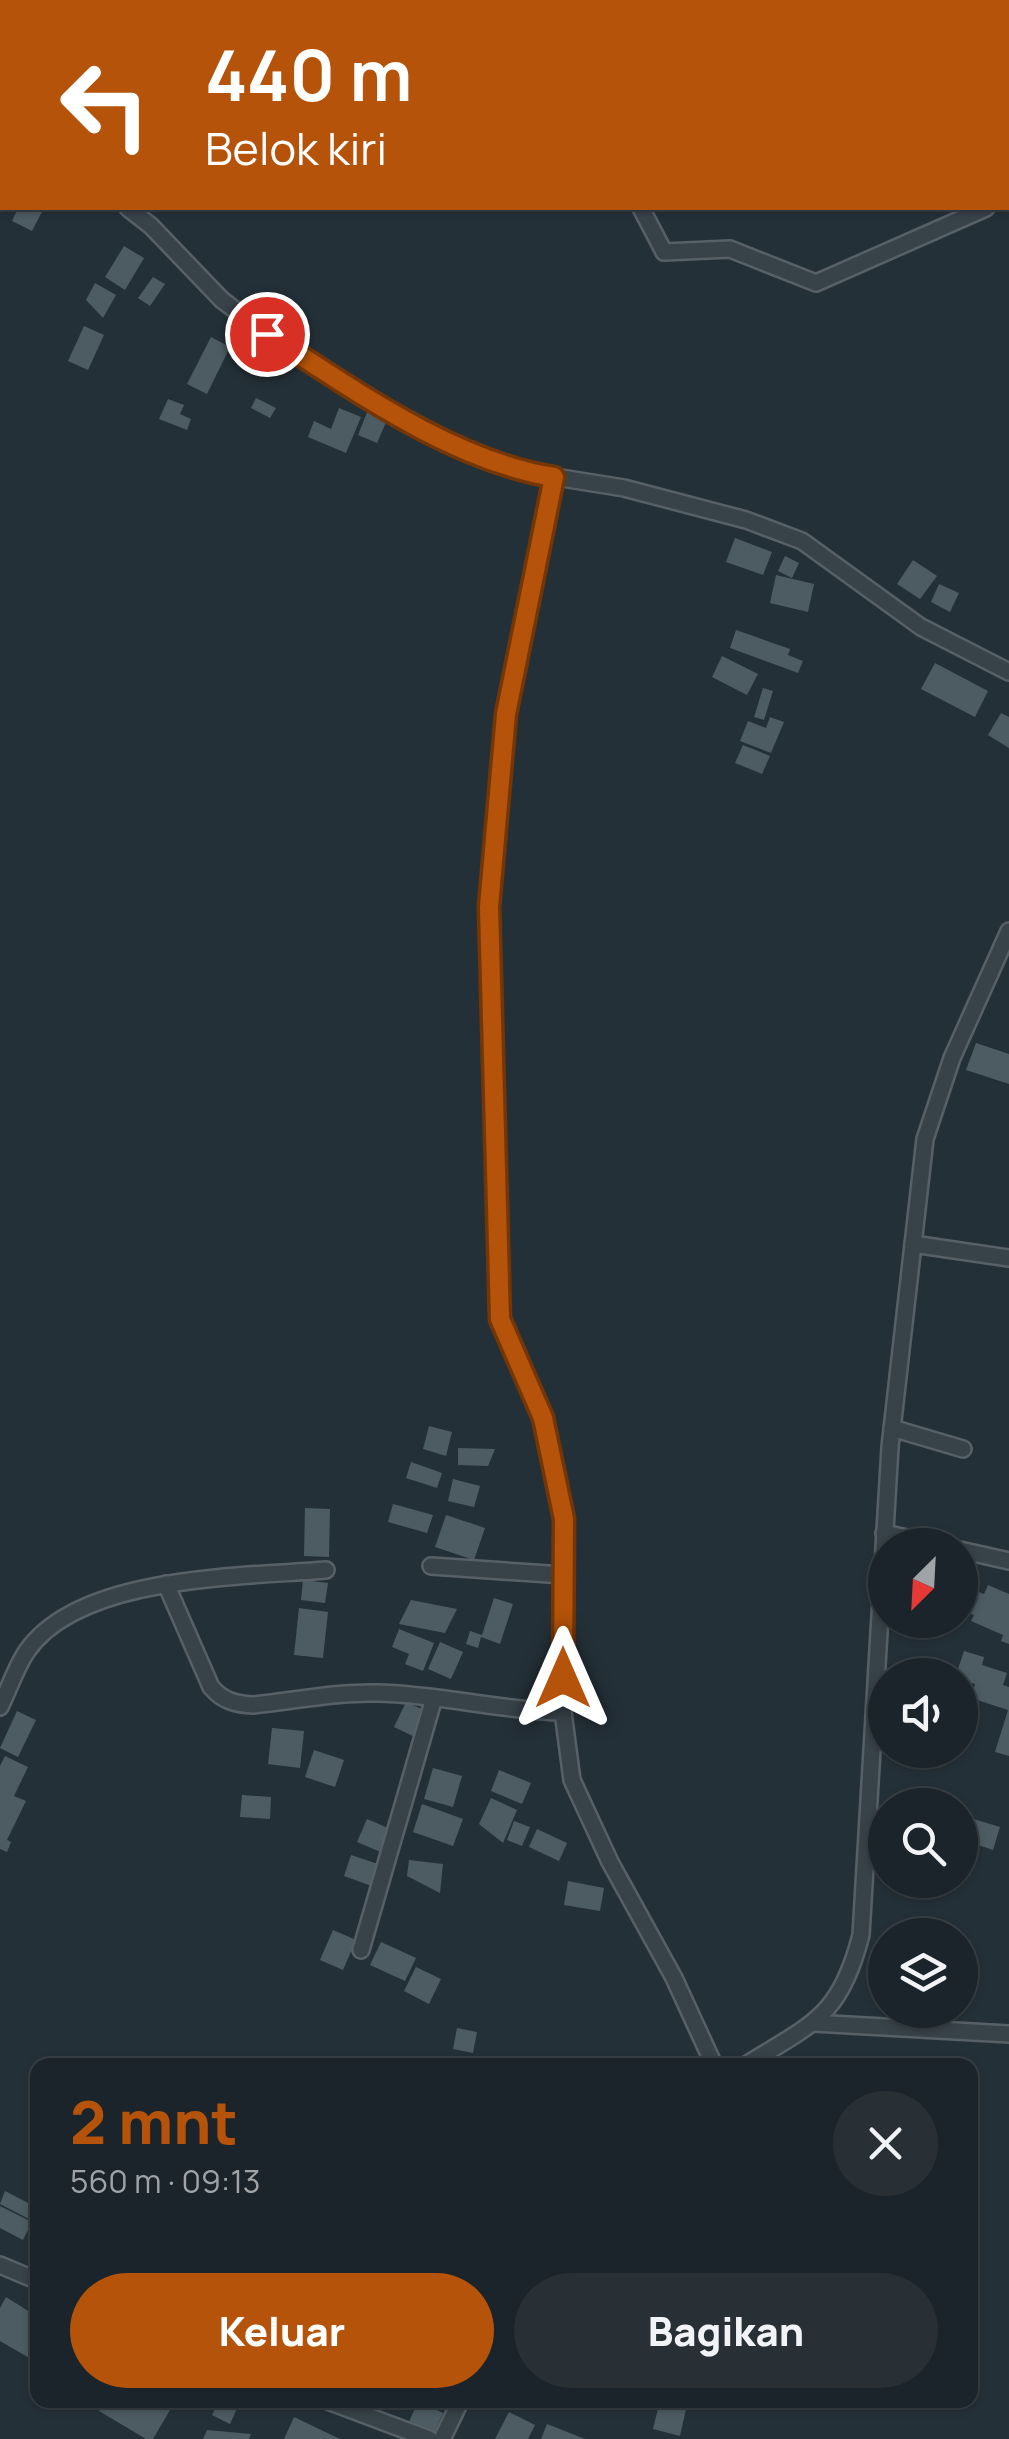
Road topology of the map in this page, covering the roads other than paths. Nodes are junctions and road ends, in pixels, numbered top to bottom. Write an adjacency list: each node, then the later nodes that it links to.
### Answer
1 (131, 210): 4 (street)
2 (643, 210): 3 (street)
3 (982, 210)
4 (554, 477): 5 (street); 16 (street)
5 (1009, 672)
6 (1009, 932): 7 (street)
7 (913, 1244): 8 (street); 9 (street)
8 (1009, 1258)
9 (892, 1428): 10 (street); 11 (street)
10 (963, 1449)
11 (884, 1528)
12 (978, 1554): 13 (street)
13 (1009, 1561)
14 (431, 1566): 16 (street)
15 (326, 1570): 17 (street)
16 (563, 1575): 21 (street)
17 (166, 1584): 19 (street); 20 (street)
18 (878, 1638): 23 (street)
19 (434, 1698): 21 (street); 22 (street)
20 (0, 1707)
21 (563, 1712): 25 (street)
22 (360, 1950)
23 (813, 2023): 24 (street); 26 (street)
24 (1009, 2034)
25 (711, 2058)
26 (757, 2058)
27 (0, 2265): 28 (street)
28 (30, 2278)
29 (346, 2408): 31 (street)
30 (457, 2408): 32 (street)
31 (429, 2439)
32 (442, 2439)

